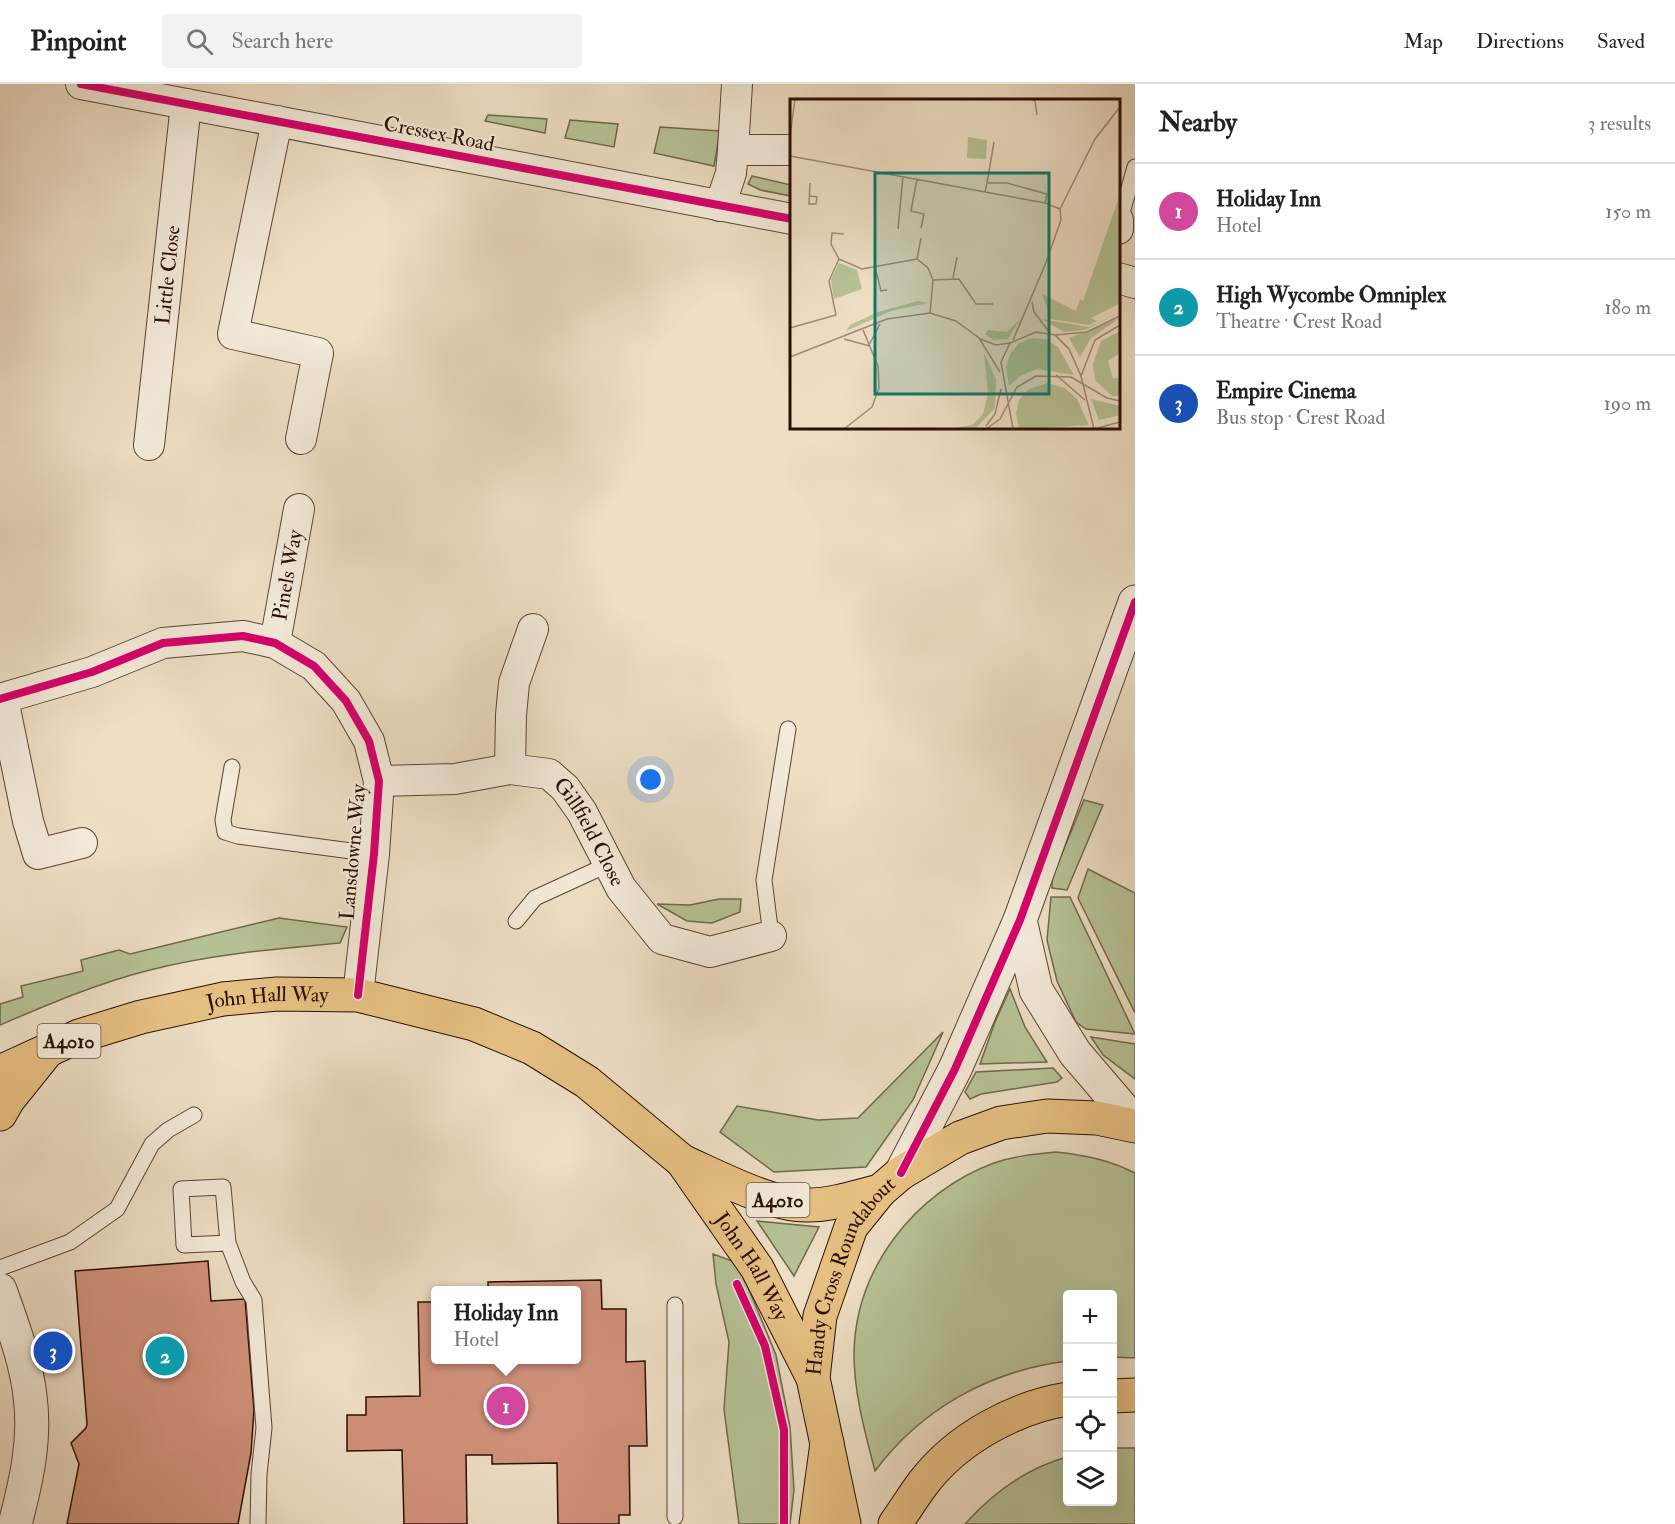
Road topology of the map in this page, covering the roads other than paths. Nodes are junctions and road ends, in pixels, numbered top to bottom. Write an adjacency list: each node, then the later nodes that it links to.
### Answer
1 (81, 84): 3 (street, Cressex Road)
2 (737, 84): 5 (street)
3 (186, 104): 4 (street, Cressex Road); 14 (street, Little Close)
4 (277, 122): 8 (street, Cressex Road); 13 (street)
5 (733, 150): 6 (street); 8 (street)
6 (790, 150)
7 (1135, 167): 10 (lane)
8 (720, 206): 9 (street, Cressex Road)
9 (790, 219)
10 (1120, 220)
11 (1120, 278): 12 (street)
12 (1135, 283)
13 (301, 439)
14 (149, 446)
15 (299, 508): 18 (street, Pinels Way)
16 (1135, 602): 27 (street)
17 (533, 629): 22 (street)
18 (275, 643): 19 (street, Lansdowne Way); 23 (street, Lansdowne Way)
19 (1, 699): 24 (street)
20 (788, 729): 29 (lane)
21 (232, 767): 25 (lane)
22 (510, 769): 23 (street, Gillfield Close); 26 (street, Gillfield Close)
23 (379, 781): 25 (street, Lansdowne Way)
24 (82, 843)
25 (374, 854): 30 (street, Lansdowne Way)
26 (609, 864): 28 (lane); 29 (street, Gillfield Close)
27 (1020, 920): 35 (street); 37 (street)
28 (516, 921)
29 (771, 936)
30 (358, 995): 31 (highway, John Hall Way / A4010); 36 (highway, John Hall Way / A4010)
31 (48, 1050): 32 (highway, John Hall Way / A4010); 33 (highway)
32 (0, 1072)
33 (0, 1114)
34 (194, 1115): 39 (lane)
35 (1135, 1125): 37 (highway, Handy Cross Roundabout)
36 (682, 1161): 37 (highway, John Hall Way / A4010); 42 (highway, John Hall Way / A4010)
37 (891, 1182): 42 (highway, Handy Cross Roundabout)
38 (228, 1243): 38 (lane); 49 (lane)
39 (0, 1268)
40 (0, 1290): 48 (street)
41 (675, 1305): 47 (lane)
42 (813, 1378): 46 (highway, Handy Cross Roundabout)
43 (1135, 1395): 44 (highway)
44 (1117, 1396)
45 (1063, 1400): 52 (highway)
46 (827, 1443): 50 (highway); 51 (highway, Handy Cross Roundabout)
47 (675, 1516)
48 (15, 1524)
49 (258, 1524)
50 (816, 1524)
51 (844, 1524)
52 (895, 1524)

